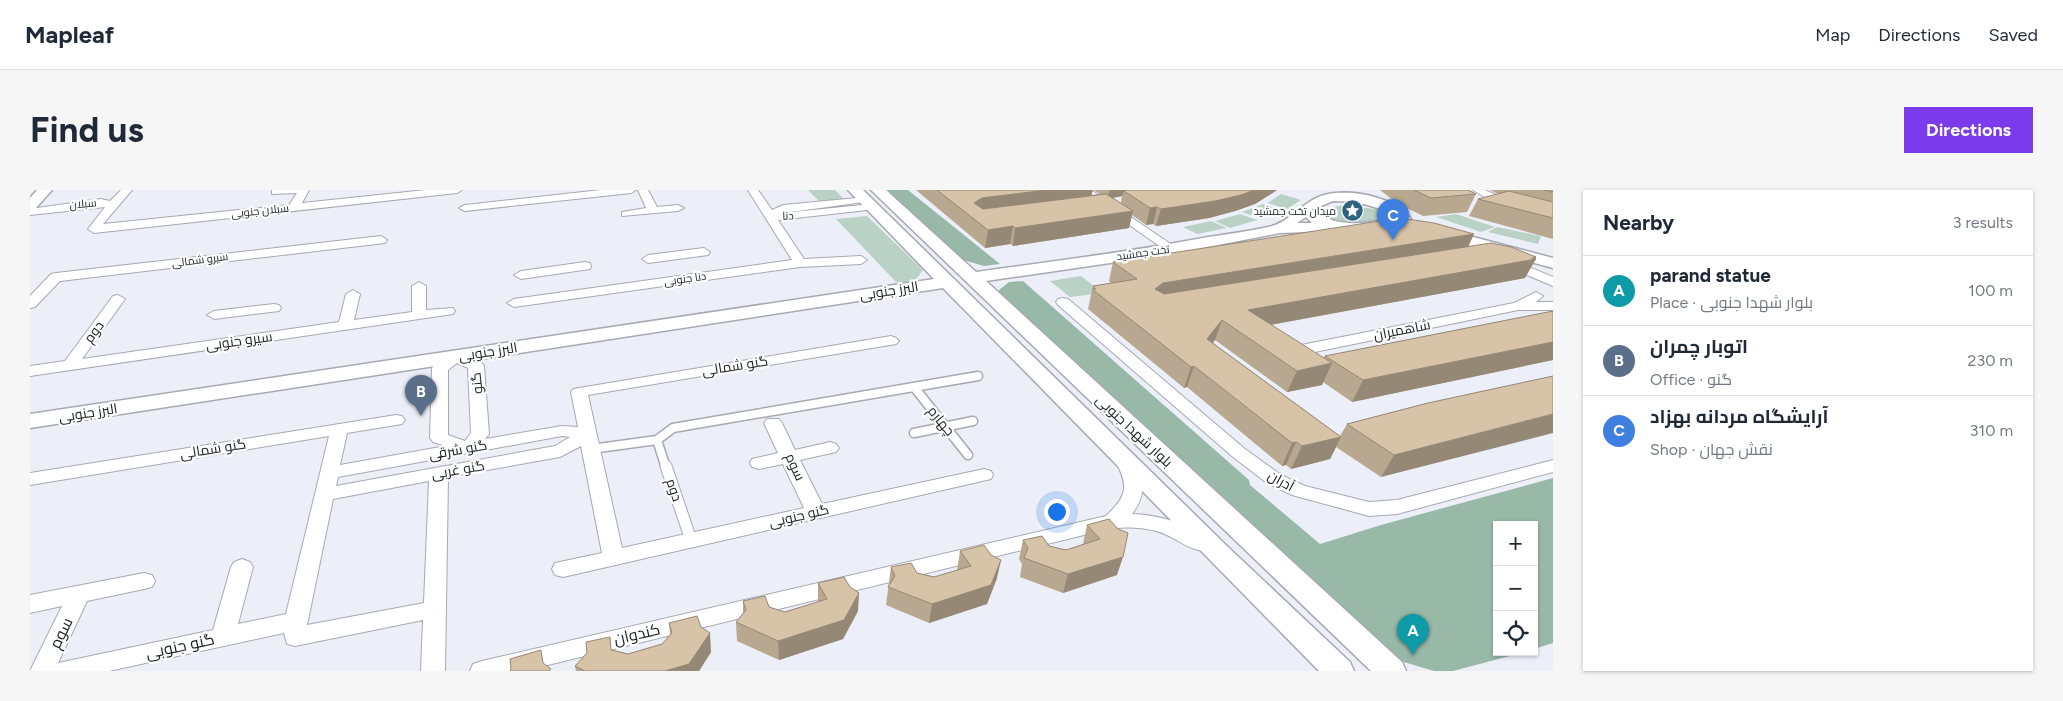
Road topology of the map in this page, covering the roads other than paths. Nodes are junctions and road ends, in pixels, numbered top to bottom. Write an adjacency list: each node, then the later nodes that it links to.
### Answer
1 (46, 190): 20 (street)
2 (127, 190): 18 (street)
3 (296, 190): 12 (street)
4 (304, 190): 23 (street)
5 (458, 190): 13 (street, سبلان جنوبی)
6 (631, 190): 24 (street)
7 (643, 190): 27 (street)
8 (753, 190): 31 (street)
9 (1084, 190): 19 (street)
10 (1353, 190): 17 (street)
11 (1478, 190): 33 (street)
12 (276, 192)
13 (408, 193): 23 (street, سبلان جنوبی)
14 (1331, 194): 17 (street); 26 (street, تخت جمشید)
15 (868, 197): 31 (street, دنا); 52 (street, بلوار شهدا جنوبی); 54 (street, بلوار شهدا جنوبی)
16 (1124, 201): 19 (street)
17 (1375, 202): 30 (street)
18 (112, 204): 28 (street, سبلان); 32 (street, سبلان جنوبی)
19 (1106, 204): 22 (street); 39 (street)
20 (30, 206)
21 (213, 206): 32 (street)
22 (1087, 206)
23 (294, 208): 32 (street, سبلان جنوبی)
24 (465, 208)
25 (678, 208): 27 (street)
26 (1308, 209): 34 (street); 37 (street, تخت جمشید)
27 (653, 211): 29 (street)
28 (30, 213)
29 (626, 214)
30 (1400, 214): 35 (street); 36 (street)
31 (770, 216): 47 (street)
32 (205, 217)
33 (1553, 217)
34 (1336, 226): 35 (street); 37 (street)
35 (1378, 227): 36 (street)
36 (1424, 228): 40 (street)
37 (1279, 229): 39 (street, تخت جمشید)
38 (381, 240): 63 (street, سیرو شمالی)
39 (1172, 249): 52 (street, تخت جمشید)
40 (1508, 250): 44 (street); 48 (street)
41 (704, 252): 42 (street)
42 (675, 256): 45 (street); 53 (street)
43 (1472, 257): 55 (street)
44 (1553, 257)
45 (648, 259)
46 (861, 260): 47 (street, دنا جنوبی)
47 (800, 263): 53 (street, دنا جنوبی)
48 (1553, 263)
49 (585, 266): 50 (street)
50 (551, 271): 51 (street); 58 (street)
51 (521, 275)
52 (972, 278): 119 (street, بلوار شهدا جنوبی)
53 (685, 279): 58 (street, دنا جنوبی)
54 (946, 282): 75 (street, البرز جنوبی); 92 (street, بلوار شهدا جنوبی)
55 (1553, 283): 59 (street)
56 (419, 286): 70 (street)
57 (353, 294): 71 (street)
58 (558, 296): 61 (street, دنا جنوبی)
59 (1536, 296): 64 (street); 65 (street)
60 (118, 299): 76 (street, دوم)
61 (514, 302)
62 (1063, 302): 95 (street, آدران)
63 (30, 304)
64 (1553, 305): 65 (street)
65 (1518, 306): 74 (street, شاهمیران)
66 (274, 308): 67 (street)
67 (245, 311): 69 (street); 73 (street)
68 (448, 312): 70 (street, سیرو جنوبی)
69 (214, 315)
70 (419, 316): 71 (street, سیرو جنوبی)
71 (345, 326): 73 (street, سیرو جنوبی)
72 (890, 341): 88 (street, گنو شمالی)
73 (232, 342): 76 (street, سیرو جنوبی)
74 (1286, 353)
75 (456, 356): 81 (street, البرز جنوبی); 89 (street, گنو); 89 (street, گنو)
76 (70, 365): 77 (street, سیرو جنوبی)
77 (30, 371)
78 (978, 376): 79 (lane)
79 (914, 387): 84 (lane, چهارم); 87 (lane)
80 (396, 420): 85 (street, گنو شمالی)
81 (30, 421)
82 (973, 421): 84 (lane)
83 (773, 422): 93 (street, سوم)
84 (946, 427): 86 (lane); 91 (lane, چهارم)
85 (339, 429): 96 (street); 99 (street, گنو شمالی)
86 (914, 433)
87 (657, 440): 88 (lane); 103 (lane, دوم)
88 (589, 441): 89 (street, گنو شرقی); 97 (street, گنو غربی); 105 (street)
89 (468, 448): 96 (street, گنو شرقی)
90 (830, 448): 93 (street)
91 (968, 455)
92 (1120, 455): 102 (street); 104 (street, بلوار شهدا جنوبی)
93 (790, 456): 94 (street); 101 (street, سوم)
94 (758, 463)
95 (1553, 466)
96 (329, 472): 100 (street)
97 (439, 473): 100 (street, گنو غربی); 111 (street)
98 (984, 475): 101 (street, گنو جنوبی)
99 (30, 479)
100 (324, 494): 112 (street)
101 (816, 512): 103 (street, گنو جنوبی)
102 (1113, 520): 104 (street, کندوان); 117 (street, کندوان)
103 (691, 540): 105 (street, گنو جنوبی)
104 (1219, 555): 118 (street, بلوار شهدا جنوبی)
105 (613, 558): 107 (street, گنو جنوبی)
106 (242, 568): 113 (street)
107 (563, 569)
108 (144, 580): 109 (street)
109 (79, 594): 110 (street); 114 (street, سوم)
110 (30, 604)
111 (435, 609): 112 (street); 116 (street)
112 (296, 621): 113 (street, گنو جنوبی)
113 (223, 636): 115 (street, گنو جنوبی)
114 (42, 671)
115 (64, 671)
116 (433, 671)
117 (482, 671)
118 (1339, 671)
119 (1391, 671)

